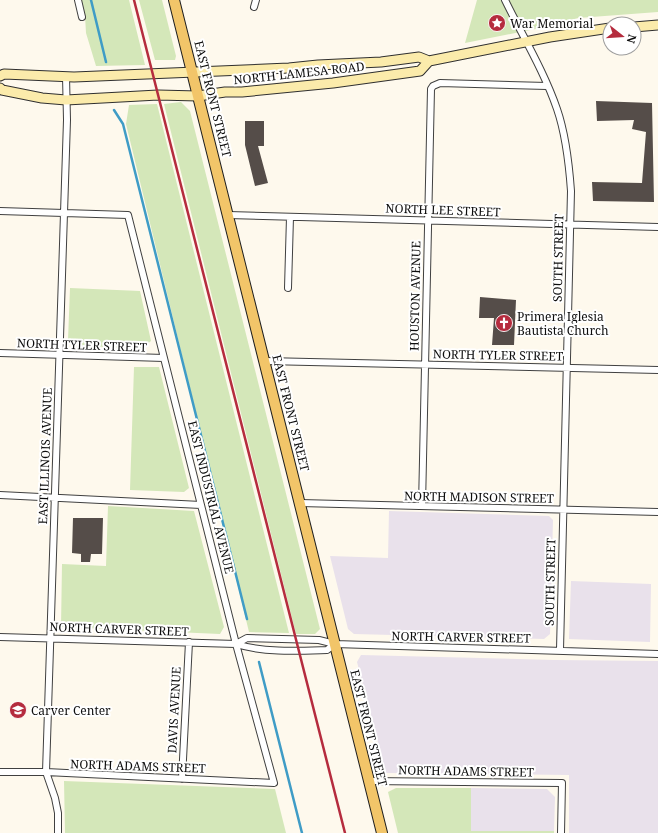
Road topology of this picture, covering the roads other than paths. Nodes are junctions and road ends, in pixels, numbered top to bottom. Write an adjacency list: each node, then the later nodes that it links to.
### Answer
1 (78, 0): 6 (street)
2 (174, 0): 12 (main road, EAST FRONT STREET)
3 (256, 0): 5 (street)
4 (505, 0): 10 (street, SOUTH STREET)
5 (254, 7)
6 (82, 17)
7 (658, 25): 8 (main road)
8 (642, 26)
9 (602, 29): 10 (main road, NORTH LAMESA ROAD)
10 (526, 42): 11 (main road, NORTH LAMESA ROAD); 15 (street, SOUTH STREET)
11 (429, 61): 12 (main road, NORTH LAMESA ROAD); 17 (main road, NORTH LAMESA ROAD)
12 (192, 71): 14 (main road, NORTH LAMESA ROAD); 17 (main road, EAST FRONT STREET)
13 (0, 76): 14 (main road, NORTH LAMESA ROAD)
14 (66, 76): 18 (street, EAST ILLINOIS AVENUE)
15 (547, 86): 23 (street, HOUSTON AVENUE); 24 (street, SOUTH STREET)
16 (0, 88): 18 (main road, NORTH LAMESA ROAD)
17 (198, 96): 18 (main road, NORTH LAMESA ROAD); 21 (main road, EAST FRONT STREET)
18 (66, 100): 20 (street, EAST ILLINOIS AVENUE)
19 (0, 211): 20 (street)
20 (64, 213): 28 (street, EAST ILLINOIS AVENUE); 29 (street, EAST INDUSTRIAL AVENUE)
21 (228, 215): 22 (street, NORTH LEE STREET); 30 (main road, EAST FRONT STREET)
22 (290, 217): 23 (street, NORTH LEE STREET); 26 (street)
23 (428, 221): 24 (street, NORTH LEE STREET); 31 (street, HOUSTON AVENUE)
24 (570, 225): 25 (street, NORTH LEE STREET); 32 (street, SOUTH STREET)
25 (658, 227)
26 (288, 288)
27 (0, 353): 28 (street, NORTH TYLER STREET)
28 (59, 355): 29 (street, NORTH TYLER STREET); 35 (street, EAST ILLINOIS AVENUE)
29 (164, 358): 37 (street, EAST INDUSTRIAL AVENUE)
30 (265, 361): 31 (street, NORTH TYLER STREET); 36 (main road, EAST FRONT STREET)
31 (425, 365): 32 (street, NORTH TYLER STREET); 38 (street, HOUSTON AVENUE)
32 (567, 368): 33 (street, NORTH TYLER STREET); 39 (street, SOUTH STREET)
33 (658, 370)
34 (0, 495): 35 (street)
35 (55, 497): 37 (street); 42 (street, EAST ILLINOIS AVENUE)
36 (300, 503): 38 (street, NORTH MADISON STREET); 45 (main road, EAST FRONT STREET)
37 (201, 505): 44 (street, EAST INDUSTRIAL AVENUE)
38 (422, 506): 39 (street, NORTH MADISON STREET)
39 (563, 510): 40 (street, NORTH MADISON STREET); 46 (street, SOUTH STREET)
40 (658, 512)
41 (0, 637): 42 (street, NORTH CARVER STREET)
42 (50, 639): 43 (street, NORTH CARVER STREET); 49 (street, EAST ILLINOIS AVENUE)
43 (189, 642): 44 (street, NORTH CARVER STREET); 50 (street, DAVIS AVENUE)
44 (236, 644): 45 (street, NORTH CARVER STREET); 45 (street, NORTH CARVER STREET); 52 (street, EAST INDUSTRIAL AVENUE)
45 (335, 644): 46 (street, NORTH CARVER STREET); 51 (main road, EAST FRONT STREET)
46 (560, 650): 47 (street, NORTH CARVER STREET)
47 (658, 654)
48 (0, 772): 49 (street, NORTH ADAMS STREET)
49 (46, 772): 50 (street, NORTH ADAMS STREET); 53 (street, EAST ILLINOIS AVENUE)
50 (182, 779): 52 (street, NORTH ADAMS STREET)
51 (369, 781): 54 (main road, EAST FRONT STREET); 55 (street, NORTH ADAMS STREET)
52 (274, 783)
53 (58, 833)
54 (382, 833)
55 (561, 833)

